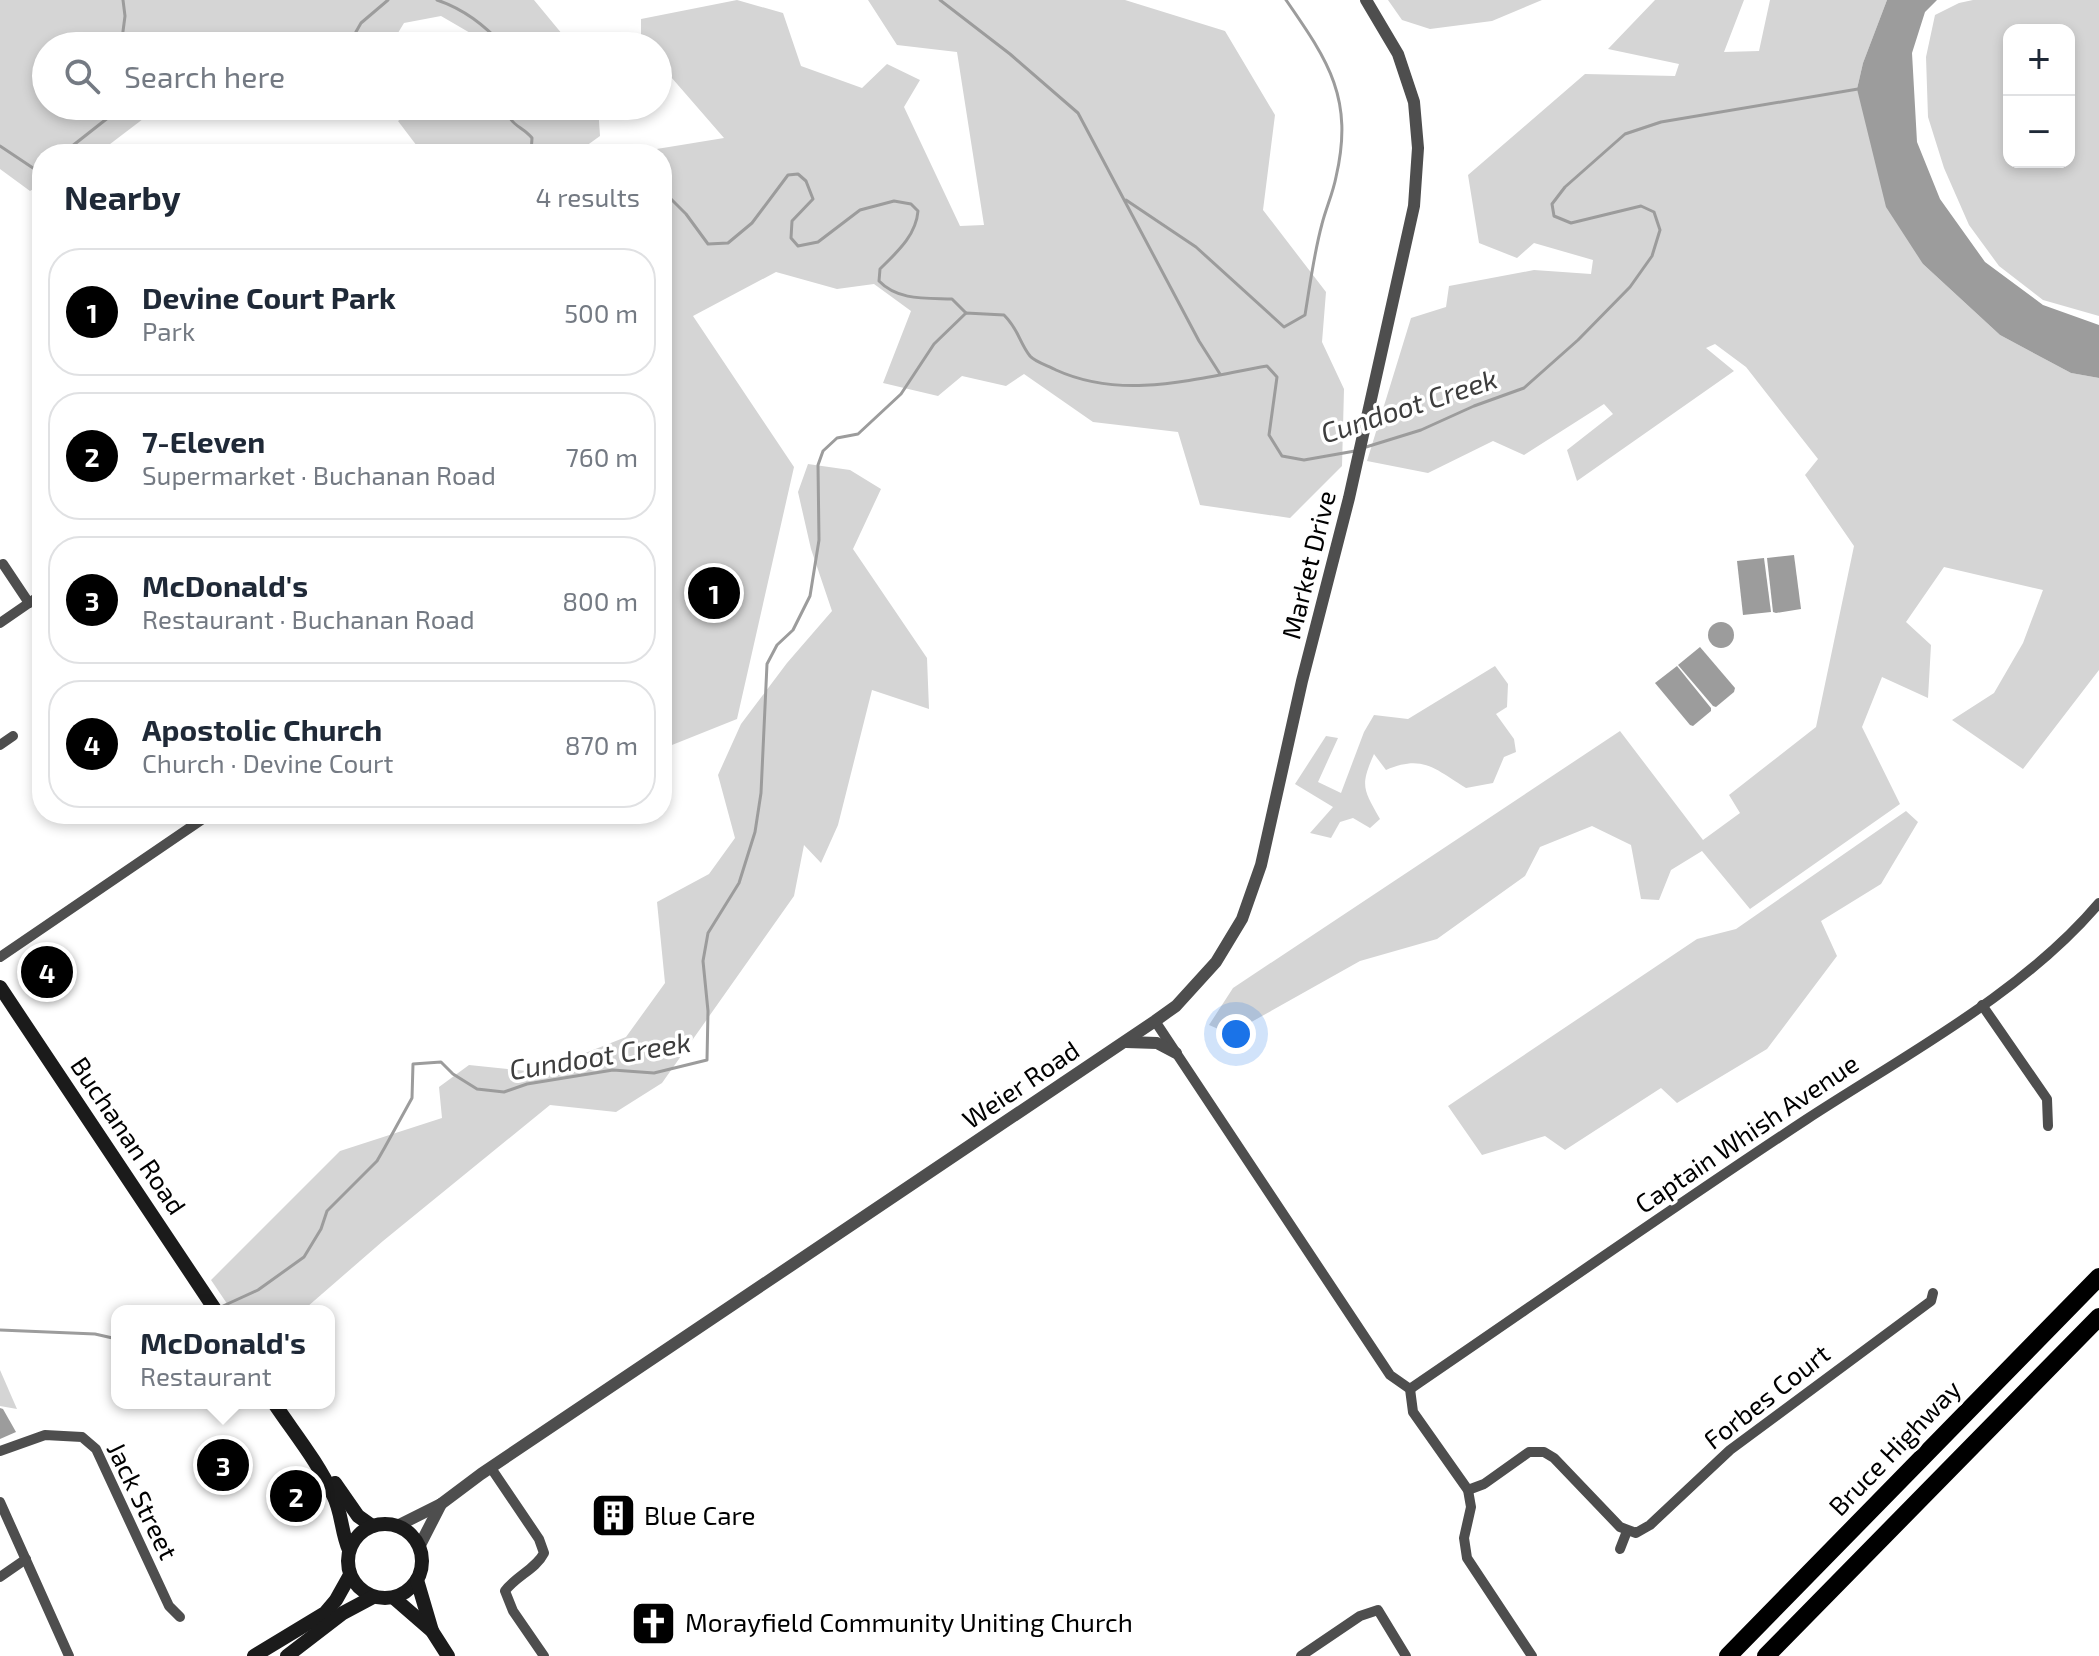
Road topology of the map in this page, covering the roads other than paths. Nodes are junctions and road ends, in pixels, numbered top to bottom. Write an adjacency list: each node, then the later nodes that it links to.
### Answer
1 (1366, 0): 13 (street, Market Drive)
2 (3, 564): 4 (street)
3 (32, 601): 4 (street)
4 (29, 603): 5 (street)
5 (0, 623)
6 (13, 736): 7 (street)
7 (0, 745)
8 (195, 824): 10 (street)
9 (2099, 903): 12 (street, Captain Whish Avenue)
10 (0, 957)
11 (0, 987): 19 (main road, Buchanan Road)
12 (1982, 1005): 16 (street); 21 (street, Captain Whish Avenue)
13 (1155, 1021): 14 (street, Weier Road); 15 (street)
14 (1123, 1043): 15 (street); 25 (street, Weier Road)
15 (1176, 1053): 21 (street)
16 (2048, 1126)
17 (2099, 1277): 51 (highway, Bruce Highway)
18 (1933, 1293): 31 (street, Forbes Court)
19 (212, 1305)
20 (2099, 1317): 52 (highway, Bruce Highway)
21 (1410, 1389): 26 (street)
22 (278, 1409): 34 (main road)
23 (285, 1409): 29 (main road)
24 (0, 1451): 41 (street, Jack Street)
25 (491, 1468): 28 (street, Weier Road); 47 (street)
26 (1468, 1490): 31 (street); 50 (street)
27 (0, 1502): 35 (street)
28 (441, 1504): 30 (street, Weier Road); 32 (street, Weier Road)
29 (372, 1526): 30 (main road); 34 (main road)
30 (397, 1526): 32 (main road)
31 (1627, 1531): 33 (street)
32 (419, 1547): 38 (main road)
33 (1620, 1549)
34 (349, 1550): 36 (main road)
35 (26, 1559): 37 (street); 43 (street)
36 (350, 1575): 39 (main road); 44 (main road)
37 (0, 1577)
38 (417, 1580): 40 (main road); 42 (main road)
39 (373, 1597): 40 (main road); 45 (main road)
40 (394, 1598): 42 (main road)
41 (180, 1617)
42 (432, 1631): 46 (main road)
43 (69, 1656)
44 (254, 1656)
45 (287, 1656)
46 (448, 1656)
47 (544, 1656)
48 (1301, 1656): 49 (street)
49 (1406, 1656)
50 (1532, 1656)
51 (1728, 1656)
52 (1766, 1656)

